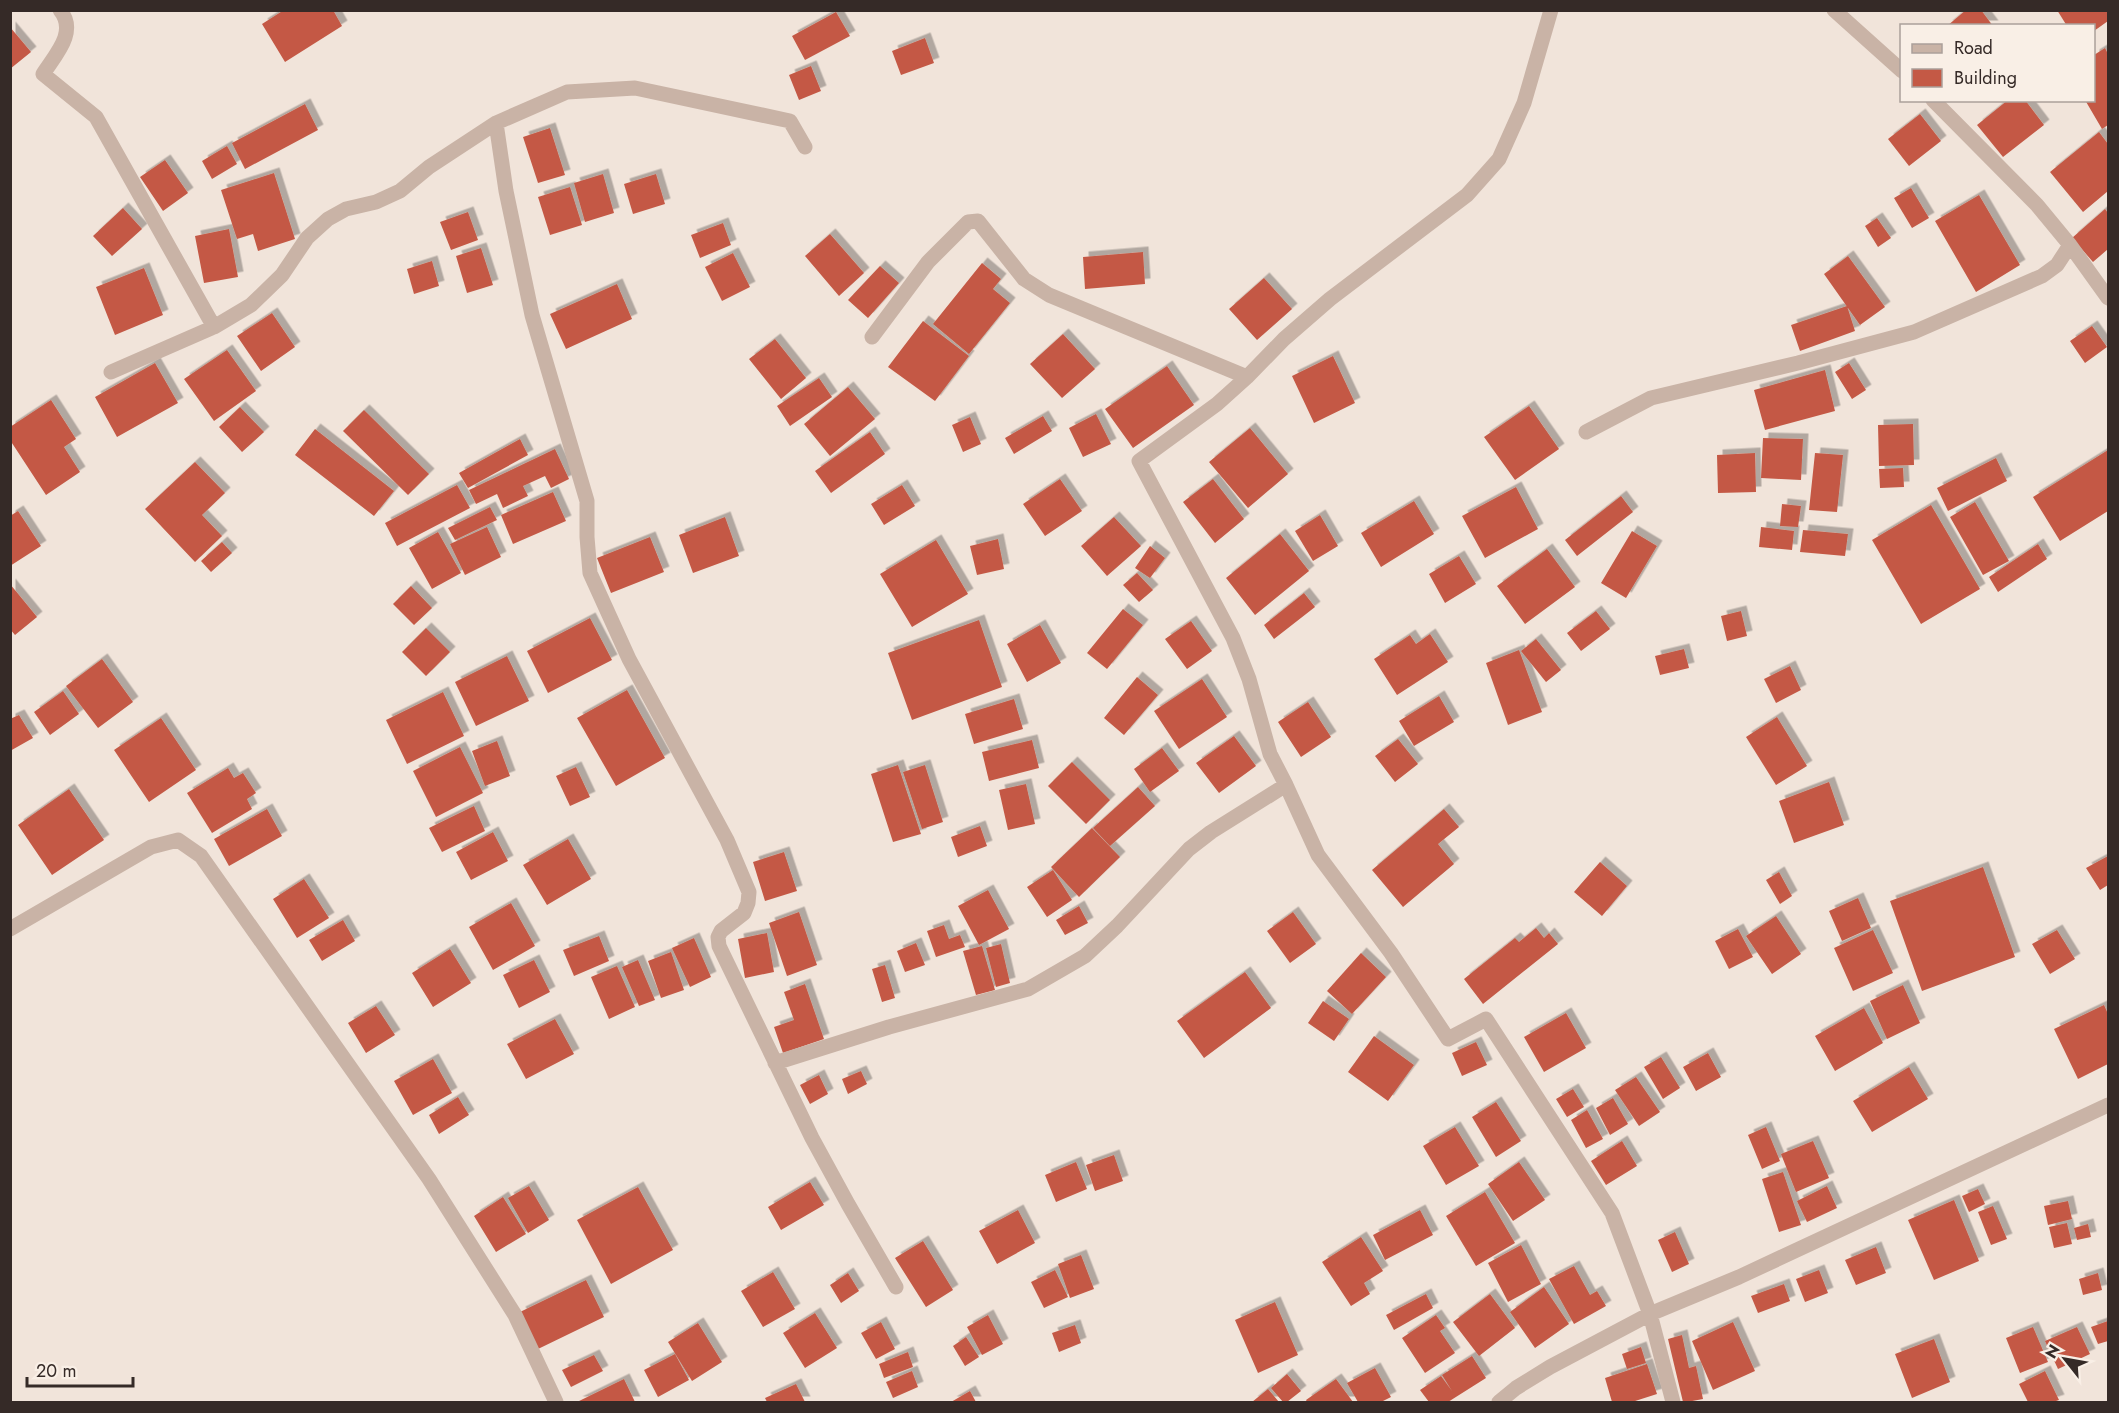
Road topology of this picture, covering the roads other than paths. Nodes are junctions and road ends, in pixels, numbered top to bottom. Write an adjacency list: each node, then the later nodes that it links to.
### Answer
1 (60, 10): 10 (street)
2 (1551, 10): 13 (street)
3 (1834, 10): 4 (street)
4 (1900, 69)
5 (1935, 102): 8 (street)
6 (496, 123): 7 (street); 10 (street); 17 (street)
7 (805, 147)
8 (2070, 245): 9 (street); 14 (street)
9 (2109, 298)
10 (214, 327): 12 (street)
11 (872, 337): 13 (street)
12 (111, 372)
13 (1247, 377): 15 (street)
14 (1587, 432)
15 (1286, 785): 17 (street); 20 (street)
16 (10, 929): 21 (street)
17 (775, 1063): 19 (street)
18 (2109, 1105): 20 (street)
19 (896, 1287)
20 (1650, 1314): 22 (street); 23 (street)
21 (556, 1402)
22 (1499, 1402)
23 (1673, 1402)

